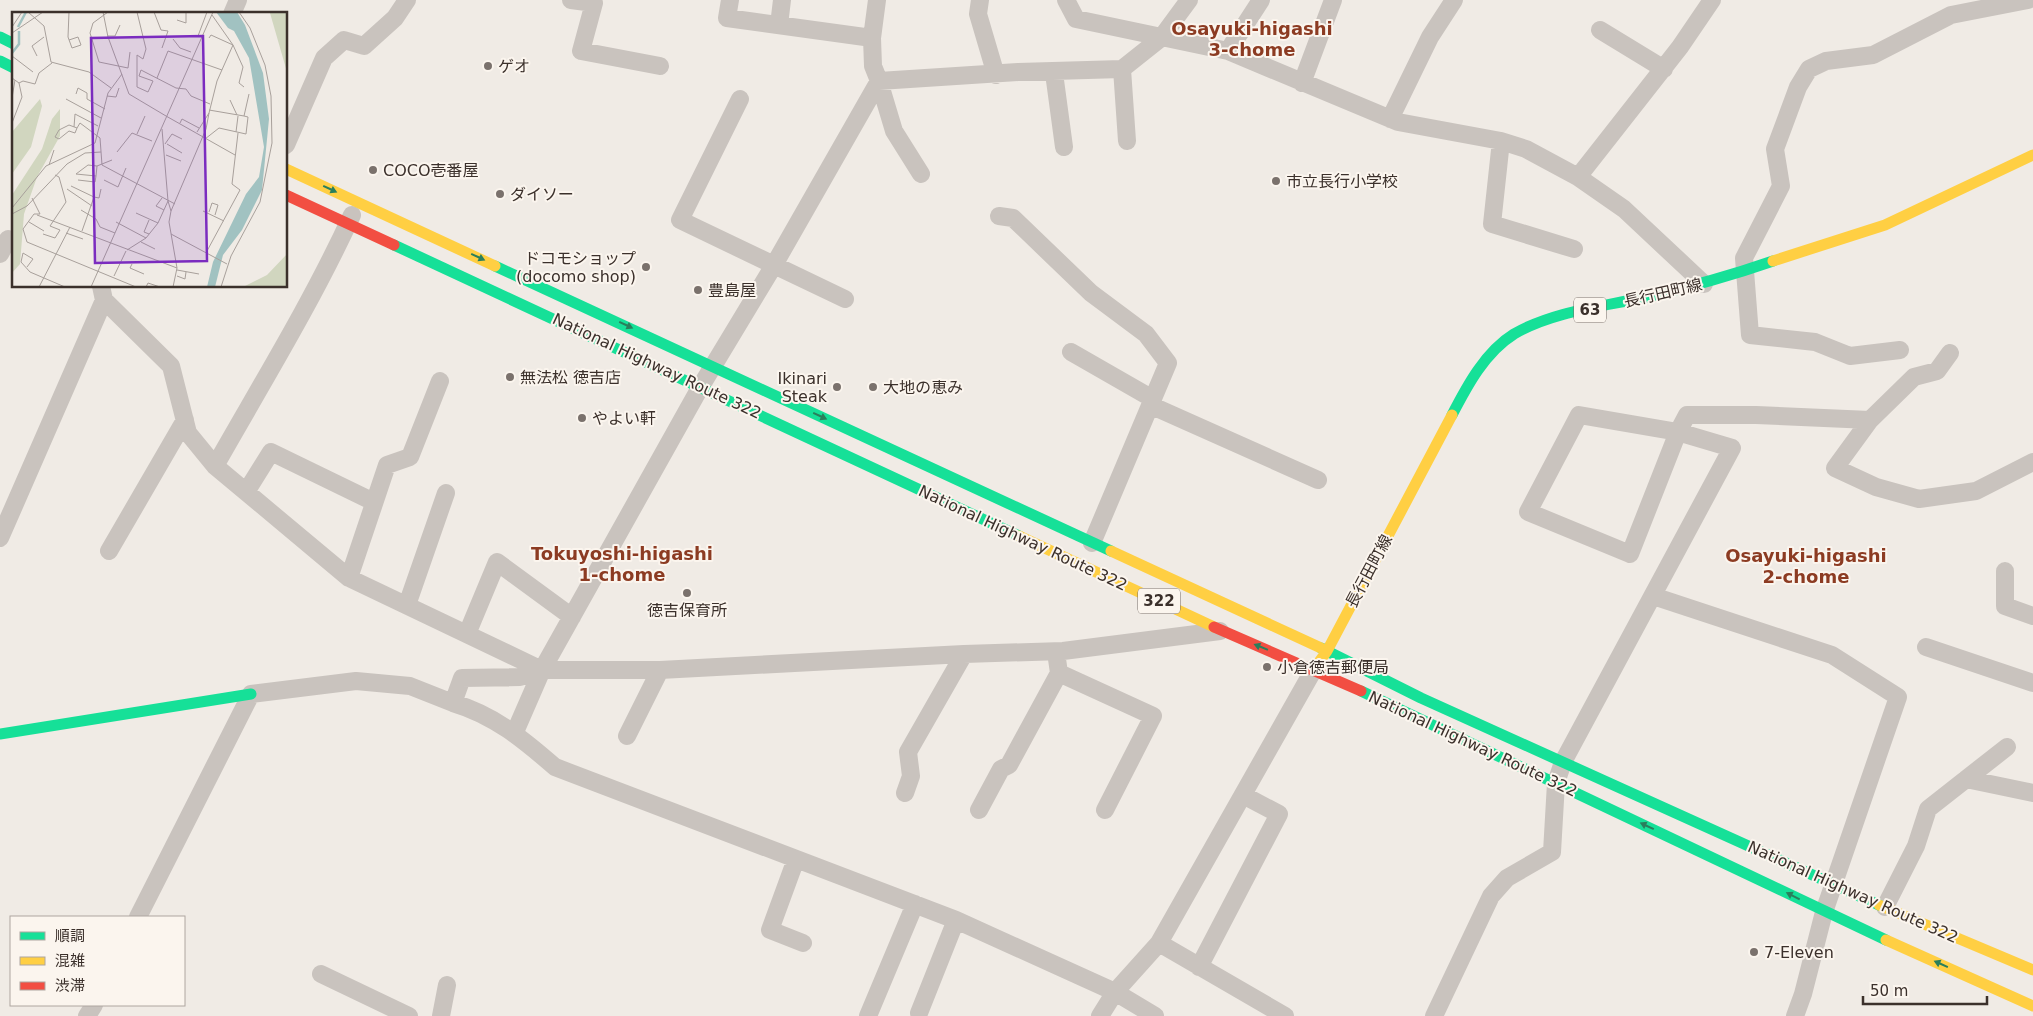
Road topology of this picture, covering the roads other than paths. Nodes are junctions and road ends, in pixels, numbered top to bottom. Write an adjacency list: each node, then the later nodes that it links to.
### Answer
1 (238, 0): 16 (street)
2 (407, 0): 35 (street)
3 (571, 0): 15 (street)
4 (730, 0): 17 (street)
5 (782, 0): 17 (street)
6 (876, 0): 20 (street)
7 (980, 0): 30 (street)
8 (1066, 0): 21 (street)
9 (1189, 0): 21 (street)
10 (1260, 0): 23 (street)
11 (1333, 0): 32 (street)
12 (1454, 0): 34 (street)
13 (1712, 0): 28 (street)
14 (2028, 0): 49 (street)
15 (595, 2): 25 (street)
16 (233, 12)
17 (779, 25): 20 (street)
18 (1600, 30): 28 (street)
19 (0, 37): 22 (main road)
20 (872, 38): 31 (street)
21 (1161, 38): 23 (street); 27 (street)
22 (12, 43)
23 (1228, 51): 32 (street)
24 (0, 61): 26 (main road)
25 (660, 66)
26 (12, 67)
27 (1122, 69): 29 (street); 37 (street)
28 (1664, 69): 42 (street)
29 (1054, 73): 30 (street); 38 (street)
30 (996, 75): 31 (street)
31 (879, 81): 41 (street); 48 (street)
32 (1302, 83): 34 (street)
33 (740, 99): 48 (street)
34 (1390, 119): 36 (street)
35 (288, 140)
36 (1501, 140): 42 (street); 47 (street)
37 (1127, 141)
38 (1064, 147)
39 (2033, 155): 49 (main road, 長行田町線 / 63)
40 (288, 170): 44 (main road, National Highway Route 322 / 322, one-way to 44)
41 (921, 174)
42 (1578, 177): 50 (street)
43 (288, 196): 46 (main road, National Highway Route 322 / 322)
44 (358, 202): 46 (street); 56 (main road, National Highway Route 322 / 322, one-way to 56)
45 (999, 216): 59 (street)
46 (348, 223): 58 (main road, National Highway Route 322 / 322); 64 (street)
47 (1574, 249)
48 (774, 265): 52 (street); 56 (street)
49 (1747, 271): 50 (main road, 長行田町線 / 63); 53 (street)
50 (1704, 284): 81 (main road, 長行田町線 / 63)
51 (103, 293): 60 (street); 69 (street)
52 (846, 299)
53 (1900, 350)
54 (1070, 352): 59 (street)
55 (1950, 353): 61 (street)
56 (714, 366): 58 (street); 70 (main road, National Highway Route 322 / 322, one-way to 70)
57 (440, 381): 68 (street)
58 (701, 386): 77 (street); 78 (main road, National Highway Route 322 / 322)
59 (1151, 402): 65 (street); 70 (street)
60 (185, 420): 64 (street); 71 (street)
61 (1870, 420): 62 (street); 63 (street)
62 (1678, 432): 62 (street); 74 (street)
63 (2033, 462)
64 (215, 466): 66 (street)
65 (1318, 480)
66 (246, 492): 68 (street); 73 (street)
67 (446, 493): 75 (street)
68 (374, 502): 73 (street)
69 (0, 538)
70 (1092, 543): 81 (main road, National Highway Route 322 / 322)
71 (109, 551)
72 (2005, 571): 76 (street)
73 (349, 578): 75 (street)
74 (1652, 596): 95 (street); 104 (street)
75 (407, 606): 79 (street)
76 (2033, 616)
77 (572, 617): 79 (street); 85 (street)
78 (1222, 631): 82 (street); 84 (main road, National Highway Route 322 / 322, one-way to 78)
79 (467, 634): 85 (street)
80 (1926, 647): 88 (street)
81 (1327, 651): 84 (main road, 長行田町線 / 63); 95 (main road, National Highway Route 322 / 322)
82 (1056, 652): 83 (street); 87 (street)
83 (964, 654): 86 (street); 98 (street)
84 (1314, 669): 97 (main road, National Highway Route 322 / 322); 100 (street)
85 (542, 670): 86 (street); 90 (street); 91 (street)
86 (660, 670): 93 (street)
87 (1059, 672): 101 (street); 102 (street)
88 (2033, 683)
89 (251, 694): 90 (street); 92 (main road); 108 (street)
90 (453, 703): 91 (street)
91 (515, 732): 103 (street)
92 (0, 734)
93 (627, 736)
94 (2007, 747): 96 (street)
95 (1563, 762): 97 (street); 104 (main road, National Highway Route 322 / 322)
96 (1966, 779): 99 (street); 106 (street)
97 (1556, 783): 107 (main road, National Highway Route 322 / 322, one-way to 97); 125 (street)
98 (905, 793)
99 (2033, 793)
100 (1243, 795): 111 (street); 112 (street)
101 (979, 810)
102 (1105, 810)
103 (796, 859): 105 (street); 110 (street)
104 (1832, 885): 106 (main road, National Highway Route 322 / 322); 107 (street)
105 (914, 904): 109 (street); 121 (street)
106 (1885, 907): 113 (main road, National Highway Route 322 / 322)
107 (1824, 912): 117 (main road, National Highway Route 322 / 322, one-way to 107); 126 (street)
108 (139, 916)
109 (956, 920): 116 (street); 118 (street)
110 (803, 942)
111 (1159, 943): 112 (street); 116 (street)
112 (1199, 967): 124 (street)
113 (2033, 970)
114 (321, 974): 119 (street)
115 (447, 985): 120 (street)
116 (1115, 992): 122 (street); 123 (street)
117 (2033, 1006)
118 (919, 1013)
119 (409, 1016)
120 (441, 1016)
121 (868, 1016)
122 (1100, 1016)
123 (1155, 1016)
124 (1285, 1016)
125 (1434, 1016)
126 (1795, 1016)

